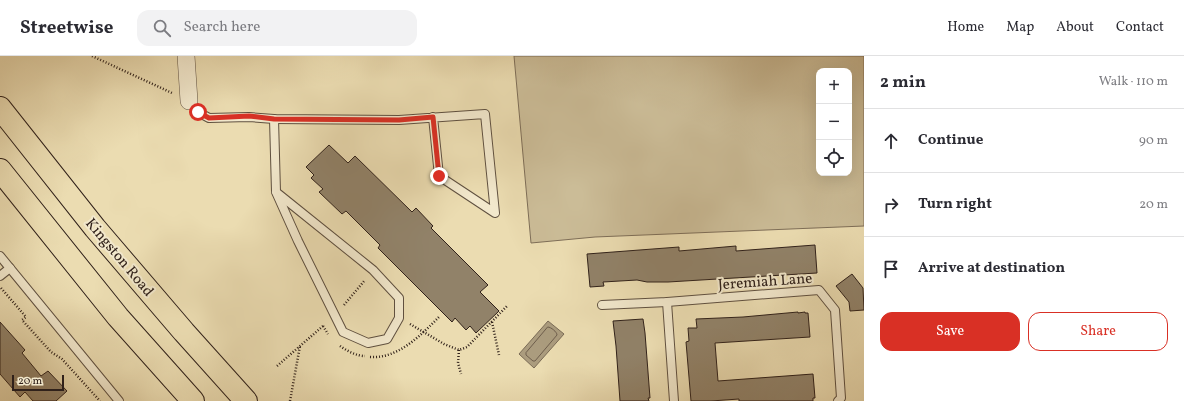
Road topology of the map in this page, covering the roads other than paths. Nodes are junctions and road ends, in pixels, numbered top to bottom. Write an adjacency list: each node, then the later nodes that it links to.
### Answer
1 (186, 56): 2 (street)
2 (189, 101): 5 (lane)
3 (0, 108): 15 (main road, Kingston Road)
4 (433, 117): 4 (lane); 5 (lane)
5 (274, 119): 7 (lane)
6 (0, 170): 14 (main road)
7 (276, 192): 7 (lane)
8 (0, 256): 9 (lane)
9 (10, 268): 10 (lane); 13 (lane)
10 (0, 276)
11 (667, 302): 12 (lane, Jeremiah Lane); 16 (lane); 17 (lane, Jeremiah Lane)
12 (602, 306)
13 (119, 401)
14 (193, 401)
15 (246, 401)
16 (674, 401)
17 (838, 401)

